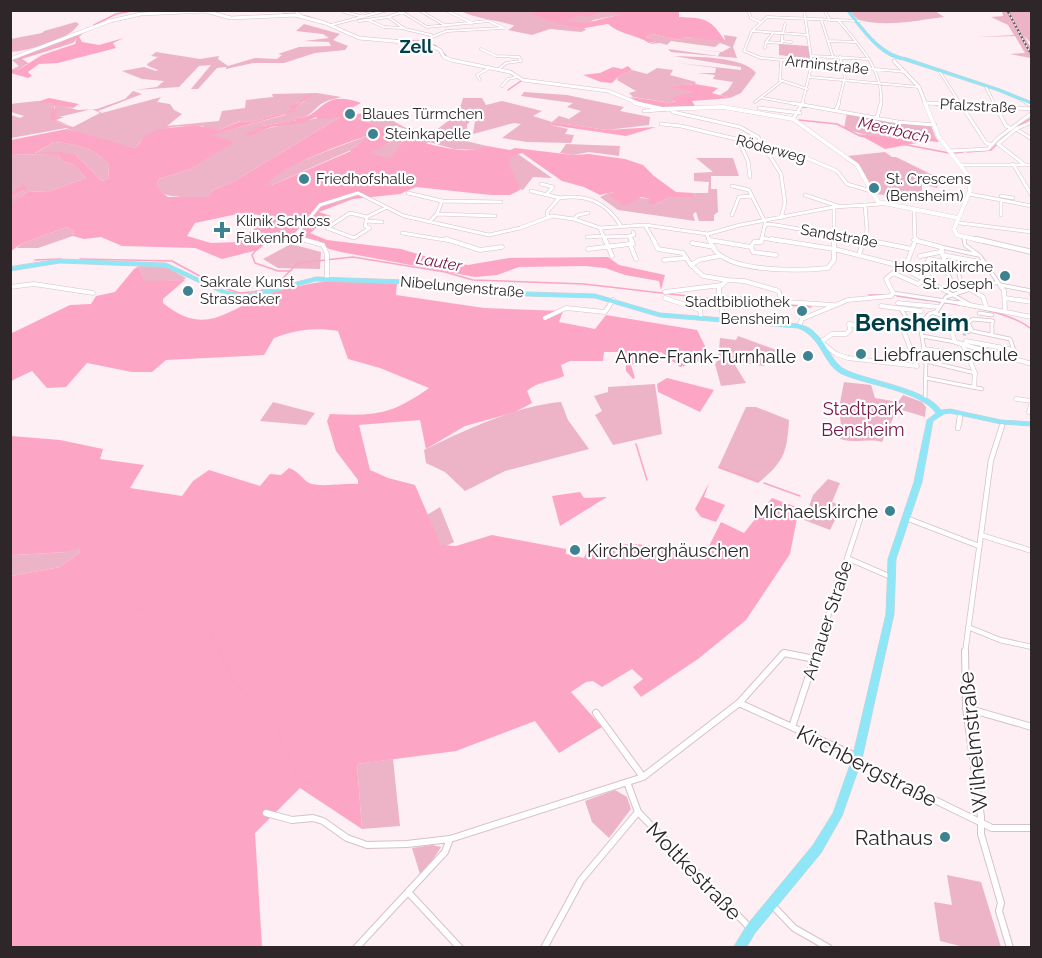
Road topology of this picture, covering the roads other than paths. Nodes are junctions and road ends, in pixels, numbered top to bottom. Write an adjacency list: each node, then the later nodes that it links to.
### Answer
1 (293, 10): 15 (street)
2 (372, 10): 13 (street)
3 (388, 10): 16 (street)
4 (408, 10): 14 (street)
5 (419, 10): 30 (street)
6 (445, 10): 27 (street)
7 (748, 10): 26 (street)
8 (804, 10): 19 (street)
9 (824, 10): 23 (street)
10 (846, 10): 25 (main road)
11 (767, 11): 18 (street)
12 (344, 12): 16 (street)
13 (362, 12)
14 (402, 12): 17 (street); 30 (street)
15 (302, 16): 29 (street); 48 (street)
16 (364, 17): 21 (street)
17 (388, 17): 22 (street); 31 (street)
18 (774, 17): 19 (street); 26 (street)
19 (805, 18): 20 (street); 36 (street)
20 (821, 19): 23 (street); 38 (street)
21 (351, 20): 22 (street); 29 (street)
22 (368, 20): 31 (street)
23 (830, 20): 24 (street)
24 (838, 20): 25 (street); 42 (street)
25 (857, 21): 50 (main road)
26 (760, 22): 32 (street, Arminstraße)
27 (472, 23): 30 (street); 34 (street)
28 (784, 24): 35 (street)
29 (332, 25): 39 (street)
30 (449, 27)
31 (402, 28): 34 (street)
32 (753, 31): 33 (street); 51 (street, Arminstraße)
33 (773, 33): 35 (street); 40 (street)
34 (431, 35): 39 (street)
35 (782, 35): 36 (street); 37 (street)
36 (808, 35): 45 (street)
37 (782, 41): 40 (street); 41 (street)
38 (828, 41): 42 (street); 46 (street)
39 (419, 42): 54 (street)
40 (766, 42): 43 (street)
41 (791, 42)
42 (856, 42): 49 (street)
43 (765, 48)
44 (481, 49): 55 (street)
45 (812, 56): 46 (street); 52 (street)
46 (833, 57): 47 (street)
47 (840, 57): 49 (street); 53 (street)
48 (10, 59)
49 (868, 59): 56 (street)
50 (900, 59): 57 (street); 58 (street); 76 (main road)
51 (782, 61): 52 (street, Arminstraße); 62 (street)
52 (812, 64): 53 (street, Arminstraße); 60 (street)
53 (844, 67): 56 (street, Arminstraße); 63 (street)
54 (488, 69): 55 (street); 61 (street)
55 (498, 70): 59 (street)
56 (878, 70): 57 (street, Arminstraße); 64 (street)
57 (906, 72): 66 (street)
58 (940, 72): 67 (street); 73 (street)
59 (517, 77): 65 (street); 77 (street)
60 (809, 77): 63 (street); 68 (street)
61 (480, 80)
62 (781, 80): 68 (street); 69 (street)
63 (845, 81): 64 (street); 78 (street)
64 (882, 85): 66 (street); 81 (street)
65 (502, 86)
66 (919, 87): 71 (street)
67 (986, 87): 74 (street); 76 (street)
68 (807, 89): 72 (street)
69 (763, 98): 70 (street); 72 (street)
70 (755, 102)
71 (926, 103): 73 (street, Pfalzstraße); 85 (street)
72 (804, 105): 78 (street); 80 (street)
73 (961, 105): 74 (street, Pfalzstraße); 91 (street)
74 (995, 107): 76 (street, Pfalzstraße); 86 (street)
75 (759, 108): 80 (street)
76 (1032, 108): 86 (street)
77 (671, 109): 79 (street); 82 (street); 90 (street)
78 (836, 110): 81 (street)
79 (644, 111)
80 (800, 113): 82 (street)
81 (877, 118): 85 (street)
82 (793, 119): 102 (street)
83 (1032, 122): 87 (street)
84 (661, 124): 89 (street, Röderweg)
85 (935, 125): 92 (street)
86 (1009, 127): 91 (street)
87 (1016, 129): 88 (street); 97 (street)
88 (1032, 139)
89 (738, 140): 90 (street, Röderweg); 99 (street)
90 (763, 145): 93 (street, Röderweg); 131 (street)
91 (990, 145): 92 (street)
92 (949, 151): 96 (street)
93 (795, 153): 94 (street); 102 (street, Röderweg)
94 (799, 164)
95 (1013, 164): 96 (street); 97 (street); 109 (street)
96 (961, 165): 105 (street)
97 (1025, 165): 98 (street)
98 (1032, 165)
99 (750, 177)
100 (541, 184): 106 (street)
101 (732, 186): 108 (street)
102 (871, 190): 116 (street)
103 (531, 191): 106 (street)
104 (408, 193): 113 (street)
105 (969, 194): 115 (street); 135 (street)
106 (546, 195): 110 (street)
107 (805, 195): 121 (street)
108 (751, 196): 126 (street); 138 (street)
109 (1032, 196)
110 (560, 198): 129 (street); 140 (street)
111 (1013, 198): 115 (street)
112 (1020, 198): 118 (street)
113 (442, 201): 114 (street); 125 (street)
114 (501, 202)
115 (1003, 202): 118 (street); 127 (street)
116 (881, 204): 117 (street); 123 (street)
117 (865, 205): 121 (street); 153 (street)
118 (1018, 205): 119 (street)
119 (1032, 206)
120 (834, 207): 121 (street); 131 (street); 145 (street)
121 (840, 207)
122 (385, 208): 132 (street); 137 (street); 184 (street)
123 (914, 210): 135 (street); 154 (street)
124 (588, 213): 134 (street)
125 (437, 214): 128 (street); 137 (street)
126 (732, 214)
127 (1001, 215)
128 (495, 216)
129 (548, 217): 133 (street); 134 (street)
130 (532, 218): 133 (street)
131 (781, 218): 138 (street)
132 (367, 219): 132 (street); 136 (street)
133 (540, 219): 141 (street)
134 (574, 219): 142 (street)
135 (959, 221): 143 (street); 150 (street)
136 (382, 222)
137 (429, 222): 141 (street)
138 (766, 223): 145 (street, Sandstraße); 146 (street); 149 (street)
139 (645, 225): 140 (street); 146 (street); 173 (street)
140 (621, 226): 142 (street)
141 (455, 228): 151 (street)
142 (600, 228): 148 (street)
143 (1032, 232)
144 (402, 233): 151 (street)
145 (835, 234): 153 (street, Sandstraße); 163 (street)
146 (707, 235): 152 (street)
147 (587, 237): 148 (street)
148 (604, 237): 156 (street); 157 (street)
149 (762, 238): 160 (street); 163 (street)
150 (964, 238): 165 (street); 172 (street)
151 (445, 239): 158 (street)
152 (710, 240): 159 (street); 160 (street)
153 (864, 240): 164 (street, Sandstraße); 168 (street)
154 (914, 240): 161 (street); 164 (street)
155 (692, 243): 159 (street)
156 (630, 244): 157 (street); 174 (street)
157 (608, 246): 162 (street); 169 (street)
158 (502, 247)
159 (714, 247): 170 (street)
160 (751, 247): 167 (street)
161 (941, 247): 166 (street); 172 (street)
162 (588, 249)
163 (834, 249): 168 (street); 170 (street)
164 (912, 249): 179 (street)
165 (1032, 252)
166 (941, 254): 171 (street); 176 (street); 177 (street)
167 (776, 255)
168 (859, 255): 179 (street)
169 (612, 256)
170 (720, 256): 178 (street)
171 (920, 256)
172 (980, 256): 177 (street)
173 (686, 258): 175 (street); 178 (street)
174 (636, 259)
175 (664, 260)
176 (944, 262): 182 (street); 185 (street)
177 (985, 263): 187 (street)
178 (692, 265): 186 (street)
179 (901, 267): 181 (street); 185 (street)
180 (10, 269): 184 (main road, Nibelungenstraße)
181 (893, 273): 185 (street); 197 (street)
182 (948, 274): 192 (street)
183 (959, 275): 190 (street)
184 (327, 278): 201 (main road, Nibelungenstraße)
185 (924, 278): 191 (street)
186 (725, 280): 188 (street); 203 (street)
187 (999, 284): 190 (street); 194 (street); 199 (street)
188 (721, 285): 193 (street); 200 (street)
189 (10, 287): 195 (street)
190 (969, 289): 192 (street); 210 (street)
191 (946, 291): 196 (street)
192 (960, 291): 196 (street)
193 (665, 292)
194 (1031, 292)
195 (93, 293)
196 (952, 294): 206 (street); 208 (street)
197 (892, 295): 204 (street); 206 (street); 207 (street)
198 (665, 298): 220 (street)
199 (1005, 298): 202 (street); 212 (street)
200 (722, 299): 203 (street); 222 (street)
201 (613, 300): 219 (street); 220 (main road, Nibelungenstraße)
202 (1032, 302)
203 (782, 303): 207 (street)
204 (898, 303): 206 (street); 211 (street)
205 (959, 303): 206 (street); 208 (street)
206 (941, 304): 214 (street)
207 (832, 305): 216 (street)
208 (969, 305): 210 (street)
209 (881, 306): 211 (street)
210 (986, 306): 212 (street)
211 (902, 309): 213 (street); 223 (street)
212 (1005, 310): 218 (street)
213 (921, 311)
214 (933, 313): 217 (street); 223 (street)
215 (992, 315): 221 (street)
216 (808, 316): 226 (street); 228 (street)
217 (947, 317): 224 (street); 225 (street)
218 (1032, 317)
219 (545, 318)
220 (701, 318): 222 (main road, Nibelungenstraße)
221 (980, 319): 224 (street); 231 (street)
222 (722, 320): 226 (main road, Nibelungenstraße)
223 (922, 322): 230 (street)
224 (968, 323): 231 (street)
225 (949, 324): 235 (street)
226 (799, 326): 228 (main road, Nibelungenstraße)
227 (873, 327): 234 (street)
228 (806, 328): 234 (main road, Nibelungenstraße)
229 (903, 329): 230 (street); 243 (street)
230 (921, 329): 232 (street)
231 (992, 334): 238 (street)
232 (922, 336): 235 (street); 237 (street)
233 (963, 336): 236 (street)
234 (821, 342): 243 (street); 250 (main road, Nibelungenstraße)
235 (956, 342): 236 (street)
236 (966, 343): 238 (street); 239 (street); 240 (street)
237 (924, 349): 239 (street); 241 (street)
238 (1014, 350): 240 (street)
239 (968, 356): 245 (street)
240 (1015, 358): 242 (street)
241 (927, 361): 244 (street); 245 (street)
242 (1030, 362)
243 (917, 366): 244 (street)
244 (926, 367): 246 (street)
245 (975, 373): 247 (street)
246 (926, 378): 247 (street); 250 (street)
247 (974, 387): 248 (street)
248 (982, 389)
249 (1016, 399): 251 (street)
250 (928, 401): 253 (main road, Nibelungenstraße); 254 (main road)
251 (1032, 401): 252 (street)
252 (1029, 412)
253 (940, 413): 254 (main road); 260 (main road)
254 (958, 413): 255 (main road); 256 (main road); 257 (street)
255 (1032, 424)
256 (1002, 426): 258 (main road); 261 (street, Wilhelmstraße)
257 (958, 428)
258 (1032, 430)
259 (862, 513): 264 (street, Arnauer Straße)
260 (906, 518): 262 (street); 265 (main road)
261 (981, 535): 262 (street, Wilhelmstraße); 263 (street)
262 (979, 546): 266 (street, Wilhelmstraße)
263 (1032, 552)
264 (847, 558): 265 (street); 268 (street, Arnauer Straße)
265 (891, 577): 274 (main road)
266 (968, 627): 267 (street); 270 (street, Wilhelmstraße)
267 (1032, 647)
268 (815, 659): 269 (street); 272 (street, Arnauer Straße)
269 (739, 703): 272 (street, Kirchbergstraße); 275 (street)
270 (966, 708): 273 (street); 279 (street, Wilhelmstraße)
271 (596, 713): 275 (street)
272 (792, 727): 274 (street, Kirchbergstraße)
273 (1032, 727)
274 (857, 759): 279 (street, Kirchbergstraße); 283 (main road)
275 (643, 777): 276 (street)
276 (627, 783): 277 (street); 281 (street)
277 (638, 812): 284 (street, Moltkestraße); 287 (street)
278 (266, 813): 281 (street)
279 (982, 824): 280 (street, Kirchbergstraße); 290 (street, Wilhelmstraße)
280 (1032, 828)
281 (450, 839): 282 (street)
282 (408, 892): 285 (street); 286 (street)
283 (771, 904): 284 (main road); 289 (street)
284 (751, 929): 288 (main road)
285 (356, 948)
286 (460, 948)
287 (544, 948)
288 (739, 948)
289 (829, 948)
290 (1010, 948)

